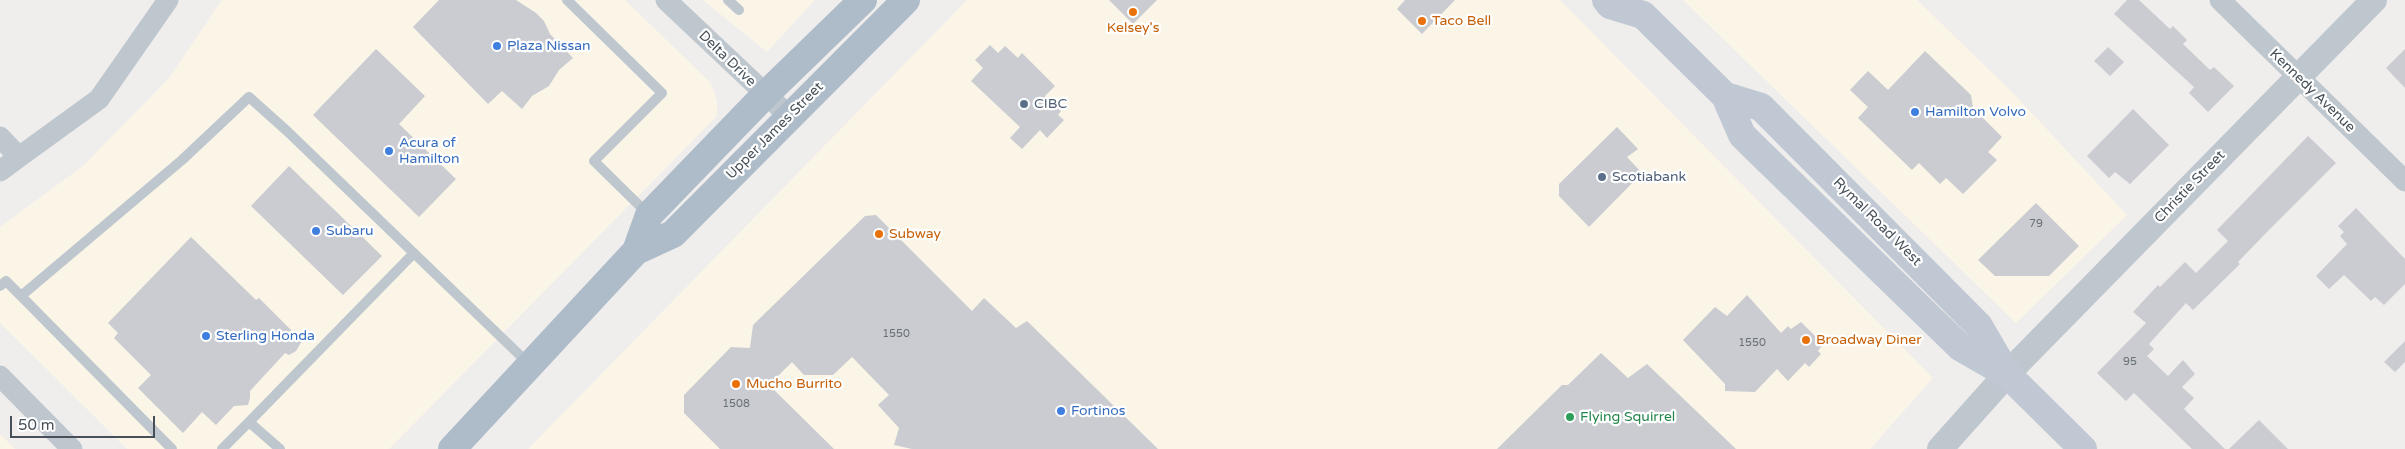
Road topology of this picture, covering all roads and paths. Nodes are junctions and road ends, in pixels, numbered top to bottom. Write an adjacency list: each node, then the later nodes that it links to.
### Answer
1 (168, 0): 16 (street)
2 (567, 0): 19 (lane)
3 (666, 0): 13 (street, Delta Drive)
4 (728, 0): 11 (lane)
5 (863, 0): 13 (main road, Upper James Street)
6 (906, 0): 14 (main road, Upper James Street)
7 (1606, 0): 10 (main road, Rymal Road West)
8 (2220, 0): 12 (street, Kennedy Avenue)
9 (2374, 0): 12 (street, Christie Street)
10 (1641, 8): 25 (main road, Rymal Road West)
11 (739, 10)
12 (2298, 77): 18 (street, Kennedy Avenue); 25 (street, Christie Street)
13 (765, 95): 14 (street, Delta Drive); 19 (main road, Upper James Street)
14 (790, 117): 20 (main road, Upper James Street)
15 (0, 137): 16 (street)
16 (19, 157): 17 (street)
17 (0, 171)
18 (2405, 181)
19 (649, 215): 20 (main road, Upper James Street)
20 (636, 251): 24 (main road, Upper James Street)
21 (414, 253): 23 (lane); 24 (lane); 27 (lane)
22 (0, 286): 23 (lane)
23 (21, 296): 29 (lane)
24 (530, 364): 32 (main road, Upper James Street)
25 (2007, 374): 33 (street, Christie Street); 34 (main road, Rymal Road West)
26 (0, 376): 28 (street)
27 (249, 422): 30 (lane); 31 (lane)
28 (72, 449)
29 (172, 449)
30 (222, 449)
31 (280, 449)
32 (452, 449)
33 (1940, 449)
34 (2083, 449)

